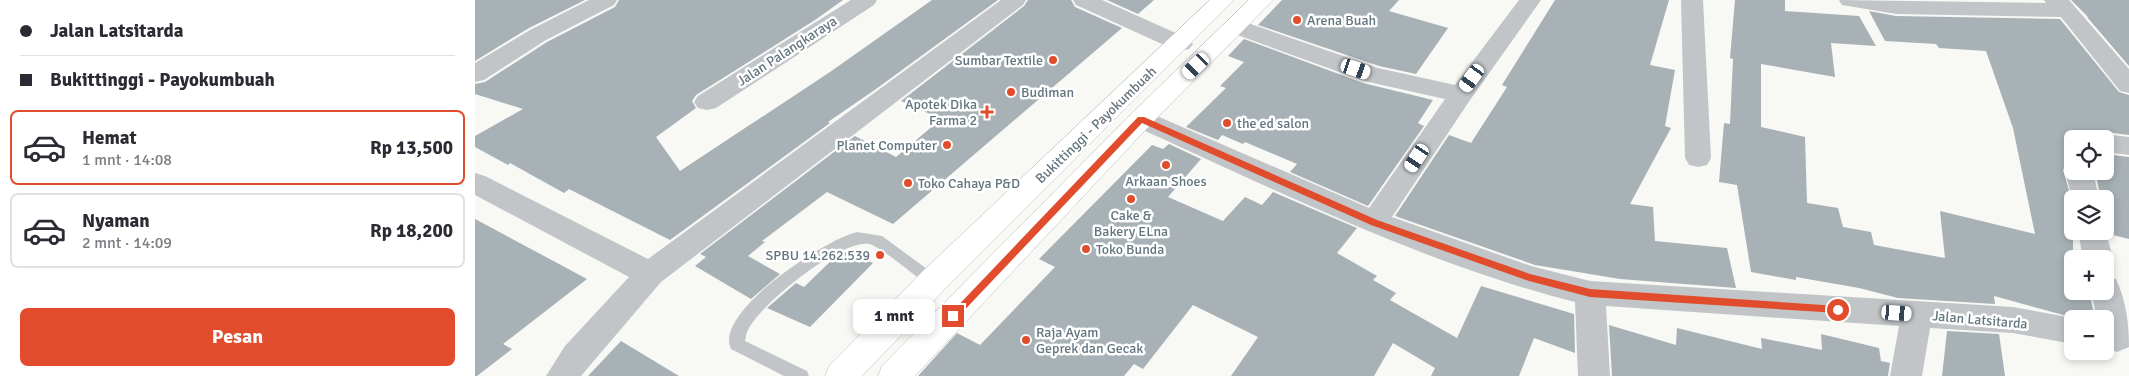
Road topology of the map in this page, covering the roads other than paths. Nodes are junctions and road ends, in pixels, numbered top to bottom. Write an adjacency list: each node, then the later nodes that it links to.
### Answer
1 (606, 0): 14 (street)
2 (866, 0): 17 (street, Jalan Palangkaraya)
3 (1015, 0): 24 (street)
4 (1084, 0): 13 (street)
5 (1223, 0): 13 (highway, Bukittinggi - Payokumbuah)
6 (1262, 0): 12 (highway, Bukittinggi - Payokumbuah)
7 (1530, 0): 16 (street)
8 (1692, 0): 21 (street)
9 (1850, 0): 10 (street)
10 (1894, 4): 11 (street)
11 (2061, 5): 15 (street)
12 (1237, 27): 16 (street); 18 (highway, Bukittinggi - Payokumbuah)
13 (1181, 44): 25 (highway, Bukittinggi - Payokumbuah)
14 (475, 74)
15 (2129, 85)
16 (1461, 94): 23 (street)
17 (707, 102)
18 (1141, 119): 23 (street, Jalan Latsitarda); 34 (highway, Bukittinggi - Payokumbuah)
19 (2114, 144): 20 (street)
20 (2129, 146)
21 (1698, 158)
22 (475, 183): 24 (street)
23 (1374, 222): 26 (street, Jalan Latsitarda)
24 (650, 274): 31 (street)
25 (933, 281): 32 (lane); 33 (highway, Bukittinggi - Payokumbuah)
26 (1590, 293): 28 (street, Jalan Latsitarda); 35 (street)
27 (2108, 300): 30 (street)
28 (1917, 315): 29 (street, Jalan Latsitarda); 36 (street)
29 (2064, 329)
30 (2117, 339)
31 (562, 376)
32 (801, 376)
33 (841, 376)
34 (894, 376)
35 (1595, 376)
36 (1906, 376)

